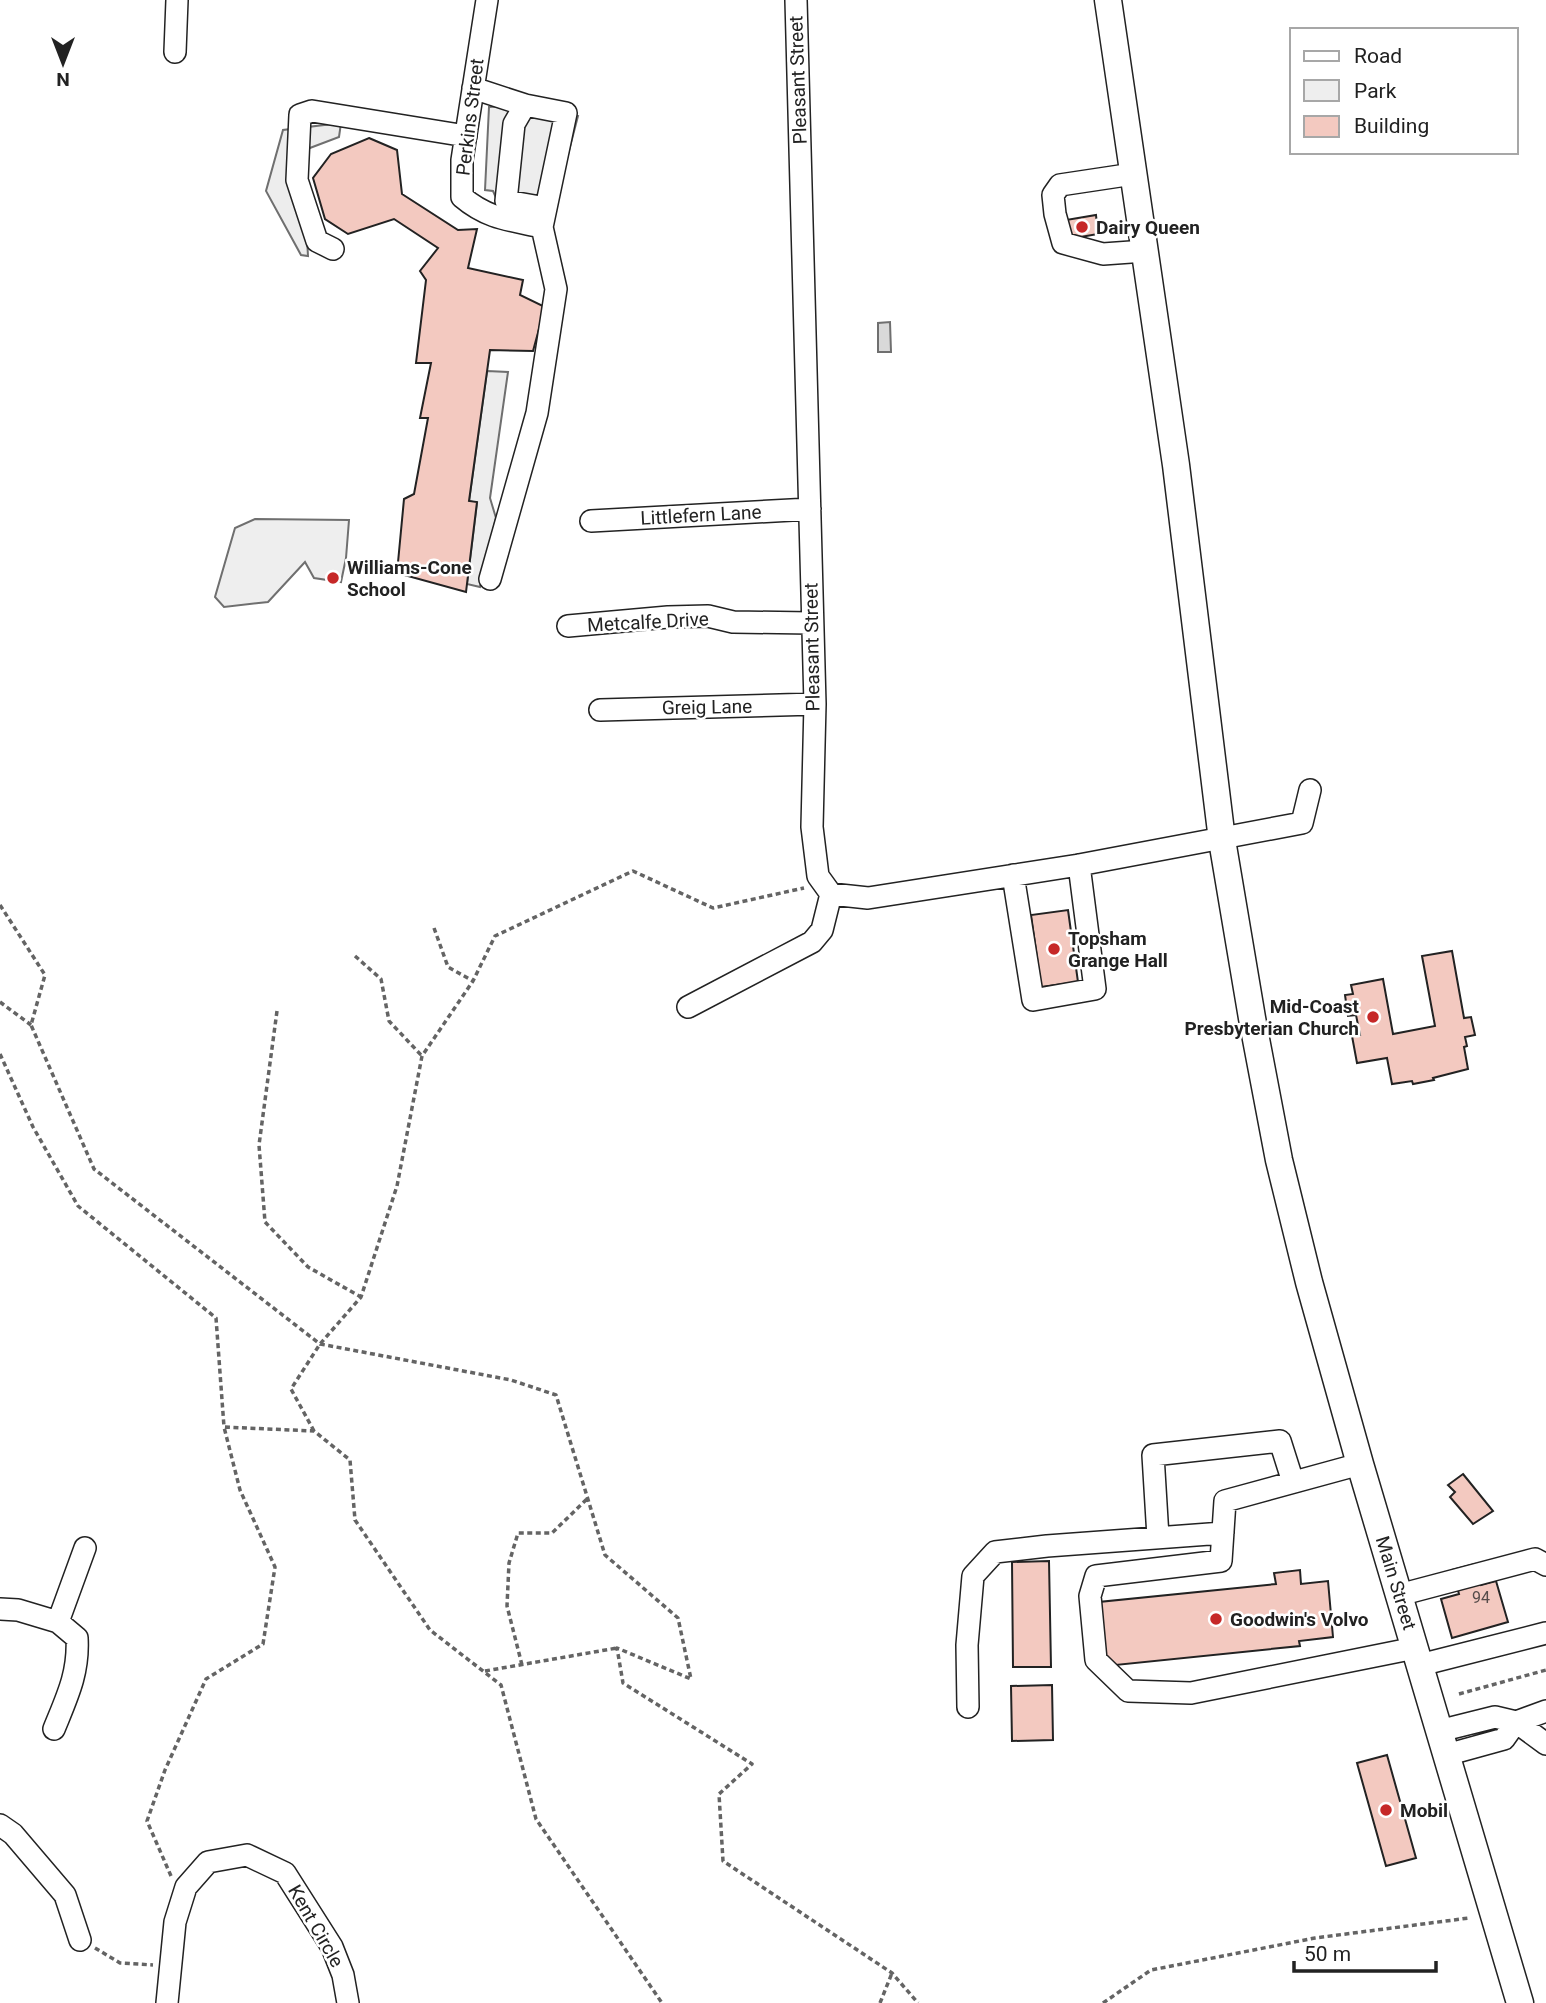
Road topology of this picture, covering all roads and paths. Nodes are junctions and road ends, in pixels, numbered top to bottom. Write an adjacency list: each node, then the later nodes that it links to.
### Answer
1 (177, 0): 5 (street)
2 (487, 0): 6 (street, Perkins Street)
3 (796, 0): 13 (street, Pleasant Street)
4 (1108, 0): 9 (main road, Main Street)
5 (175, 52)
6 (473, 88): 7 (street); 8 (street, Perkins Street)
7 (525, 105): 10 (street); 10 (street)
8 (466, 136): 10 (street, Perkins Street); 11 (street)
9 (1133, 174): 12 (main road, Main Street); 12 (street)
10 (544, 217): 15 (street)
11 (333, 249)
12 (1145, 251): 21 (main road, Main Street)
13 (810, 509): 14 (street, Littlefern Lane); 16 (street, Pleasant Street)
14 (591, 521)
15 (490, 579)
16 (811, 623): 17 (street, Metcalfe Drive); 18 (street, Pleasant Street)
17 (568, 626)
18 (815, 704): 19 (street, Greig Lane); 25 (street, Pleasant Street)
19 (600, 710)
20 (1310, 790): 21 (street)
21 (1222, 839): 22 (street); 40 (main road, Main Street)
22 (1079, 865): 23 (street); 23 (street)
23 (1013, 875): 25 (street)
24 (810, 887): 29 (path)
25 (831, 894): 31 (street)
26 (0, 905): 33 (path)
27 (434, 928): 29 (path)
28 (355, 957): 35 (path)
29 (473, 981): 35 (path)
30 (0, 1002): 33 (path)
31 (688, 1006)
32 (277, 1011): 36 (path)
33 (31, 1025): 37 (path)
34 (0, 1054): 38 (path)
35 (422, 1056): 36 (path)
36 (361, 1297): 37 (path)
37 (320, 1344): 39 (path); 42 (path)
38 (224, 1427): 39 (path); 64 (path)
39 (314, 1431): 55 (path)
40 (1360, 1464): 41 (street); 47 (main road, Main Street)
41 (1293, 1482): 43 (street); 44 (street)
42 (588, 1498): 51 (path); 53 (path)
43 (1223, 1533): 44 (street); 52 (street)
44 (1158, 1537): 57 (street)
45 (86, 1548): 49 (street)
46 (1546, 1565): 47 (street)
47 (1399, 1595): 52 (main road, Main Street)
48 (0, 1609): 49 (street)
49 (58, 1622): 60 (street)
50 (1546, 1633): 52 (street)
51 (617, 1648): 53 (path); 68 (path)
52 (1418, 1656): 61 (main road, Main Street)
53 (522, 1665): 55 (path)
54 (1546, 1670): 56 (path)
55 (484, 1671): 71 (path)
56 (1459, 1694)
57 (968, 1707)
58 (1546, 1711): 59 (street)
59 (1516, 1722): 61 (street); 62 (street)
60 (54, 1729)
61 (1443, 1743): 75 (main road, Main Street)
62 (1546, 1744)
63 (0, 1825): 66 (street)
64 (182, 1901): 67 (street, Kent Circle); 70 (street, Kent Circle)
65 (1469, 1918): 74 (path)
66 (80, 1940): 67 (path)
67 (169, 1966): 69 (street, Kent Circle)
68 (892, 1973): 72 (path); 73 (path)
69 (167, 2003)
70 (348, 2003)
71 (662, 2003)
72 (880, 2003)
73 (918, 2003)
74 (1103, 2003)
75 (1520, 2003)

